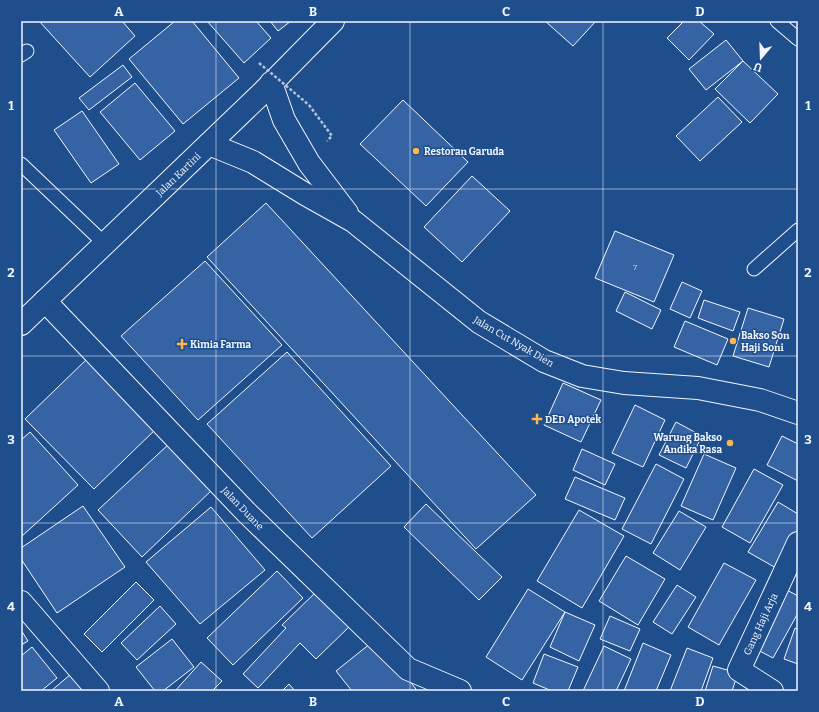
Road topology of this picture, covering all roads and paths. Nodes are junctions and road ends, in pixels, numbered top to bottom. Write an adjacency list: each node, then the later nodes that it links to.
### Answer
1 (333, 21): 5 (main road, Jalan Kartini)
2 (777, 21): 3 (lane)
3 (798, 39)
4 (259, 63): 6 (path, bridge)
5 (271, 83): 7 (main road, Jalan Kartini); 9 (main road, Jalan Cut Nyak Dien)
6 (332, 136)
7 (209, 144): 9 (main road, Jalan Cut Nyak Dien); 11 (main road, Jalan Kartini)
8 (21, 164): 11 (lane)
9 (353, 220): 15 (main road, Jalan Cut Nyak Dien)
10 (798, 230): 12 (lane)
11 (105, 244): 13 (main road, Jalan Kartini)
12 (754, 269)
13 (45, 301): 14 (main road, Jalan Kartini); 19 (main road, Jalan Duane)
14 (21, 324)
15 (798, 413)
16 (798, 543): 20 (main road, Gang Haji Arja)
17 (21, 602): 18 (main road)
18 (98, 691)
19 (460, 691)
20 (772, 691)

